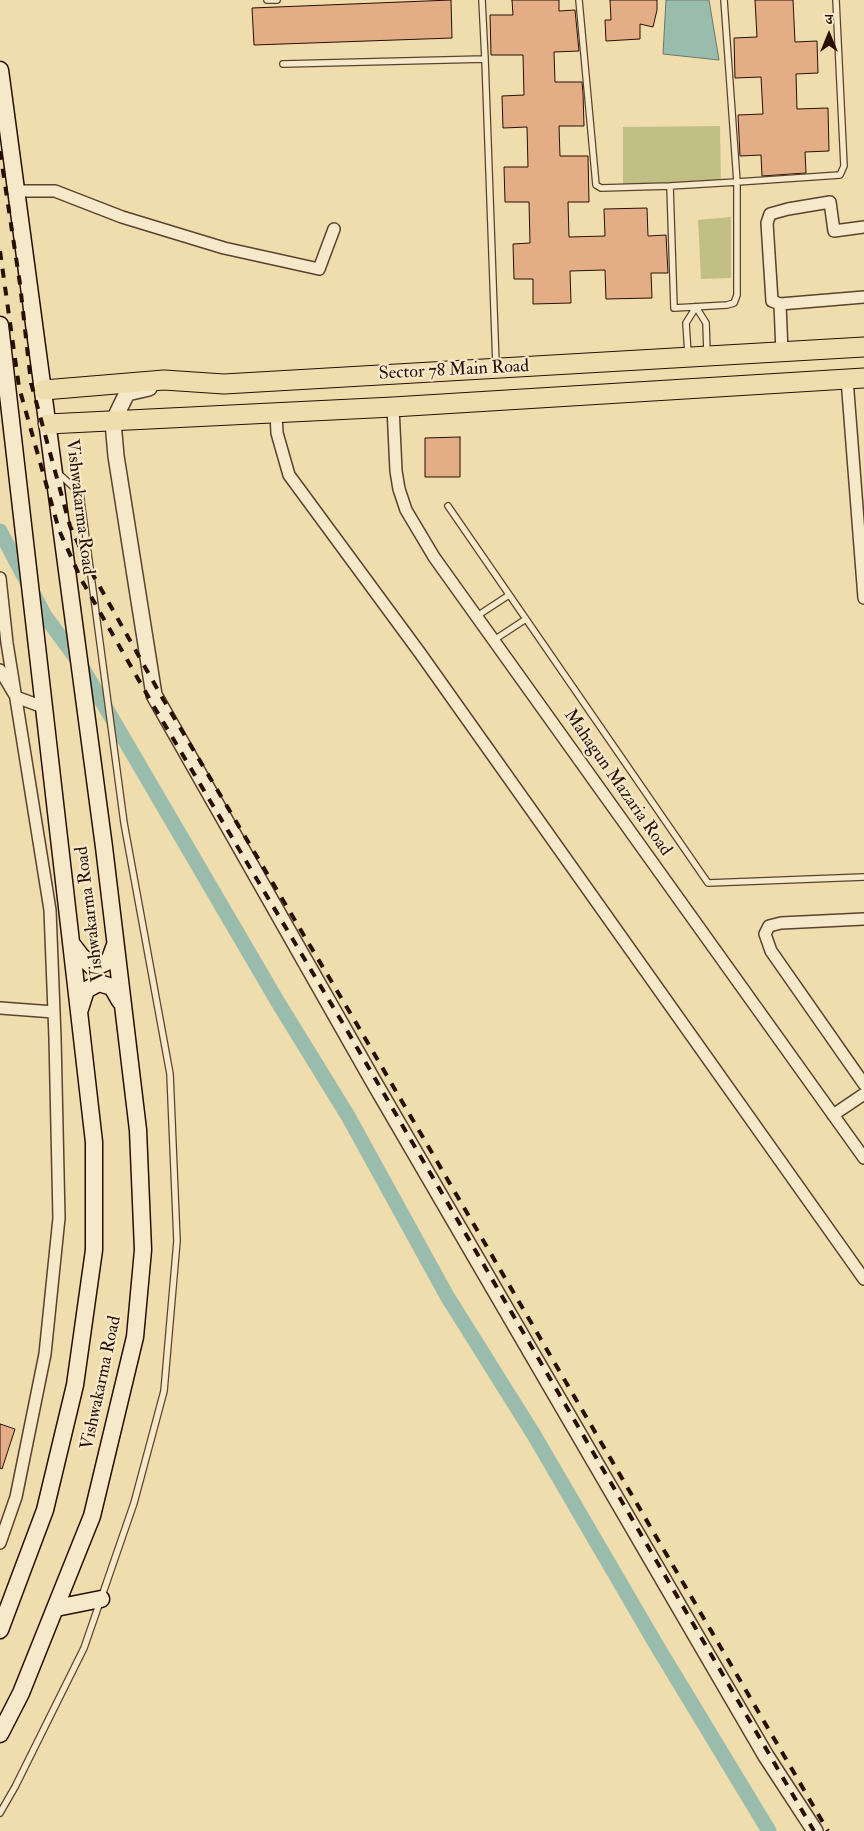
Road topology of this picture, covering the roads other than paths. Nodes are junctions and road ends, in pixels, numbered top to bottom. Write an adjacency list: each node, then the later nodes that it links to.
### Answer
1 (267, 0): 2 (lane)
2 (277, 0)
3 (482, 0): 7 (lane)
4 (578, 0): 11 (lane)
5 (724, 0): 10 (lane)
6 (836, 0): 10 (lane)
7 (485, 59): 8 (lane); 24 (lane)
8 (283, 64)
9 (0, 70): 12 (main road, Vishwakarma Road)
10 (737, 182): 11 (lane); 17 (lane)
11 (670, 186): 17 (lane)
12 (17, 192): 14 (street); 27 (main road, Vishwakarma Road)
13 (864, 227): 16 (street)
14 (334, 229)
15 (864, 297): 16 (street)
16 (780, 304): 20 (street)
17 (696, 307): 21 (lane); 22 (lane)
18 (0, 325): 43 (main road, Vishwakarma Road)
19 (864, 347): 20 (main road, Sector 78 Main Road)
20 (782, 352): 21 (main road, Sector 78 Main Road)
21 (707, 357): 22 (main road, Sector 78 Main Road)
22 (688, 358): 23 (main road, Sector 78 Main Road)
23 (594, 363): 24 (main road, Sector 78 Main Road); 28 (main road)
24 (496, 368): 26 (main road, Sector 78 Main Road)
25 (855, 378): 28 (main road, Sector 78 Main Road); 37 (street)
26 (164, 380): 27 (main road, Sector 78 Main Road); 31 (street)
27 (44, 390): 32 (main road, Vishwakarma Road)
28 (594, 394): 29 (main road, Sector 78 Main Road)
29 (393, 407): 30 (main road, Sector 78 Main Road); 38 (street, Mahagun Mazaria Road)
30 (276, 413): 31 (main road, Sector 78 Main Road); 56 (street)
31 (113, 422): 32 (main road, Sector 78 Main Road); 63 (street)
32 (48, 424): 33 (main road, Vishwakarma Road)
33 (54, 469): 47 (main road, Vishwakarma Road); 58 (lane)
34 (448, 506): 36 (lane)
35 (0, 578): 42 (street)
36 (509, 595): 38 (lane); 39 (lane)
37 (864, 598)
38 (477, 616): 40 (street, Mahagun Mazaria Road)
39 (526, 619): 40 (lane); 44 (lane)
40 (494, 640): 54 (street, Mahagun Mazaria Road)
41 (0, 670): 42 (street)
42 (16, 697): 43 (street); 50 (street)
43 (43, 707): 46 (main road, Vishwakarma Road)
44 (864, 877)
45 (864, 919): 52 (street)
46 (71, 943): 47 (main road); 51 (main road, Vishwakarma Road)
47 (115, 945): 48 (main road, Vishwakarma Road)
48 (122, 1006): 51 (main road); 59 (main road, Vishwakarma Road)
49 (0, 1008): 50 (street)
50 (54, 1012): 57 (street)
51 (79, 1012): 60 (main road, Vishwakarma Road)
52 (864, 1084)
53 (864, 1094): 54 (street)
54 (833, 1115): 55 (street, Mahagun Mazaria Road)
55 (864, 1158)
56 (864, 1279)
57 (0, 1543)
58 (101, 1599): 59 (main road); 62 (lane)
59 (56, 1608): 61 (main road, Vishwakarma Road)
60 (1, 1623)
61 (0, 1734)
62 (0, 1813)
63 (815, 1831)

